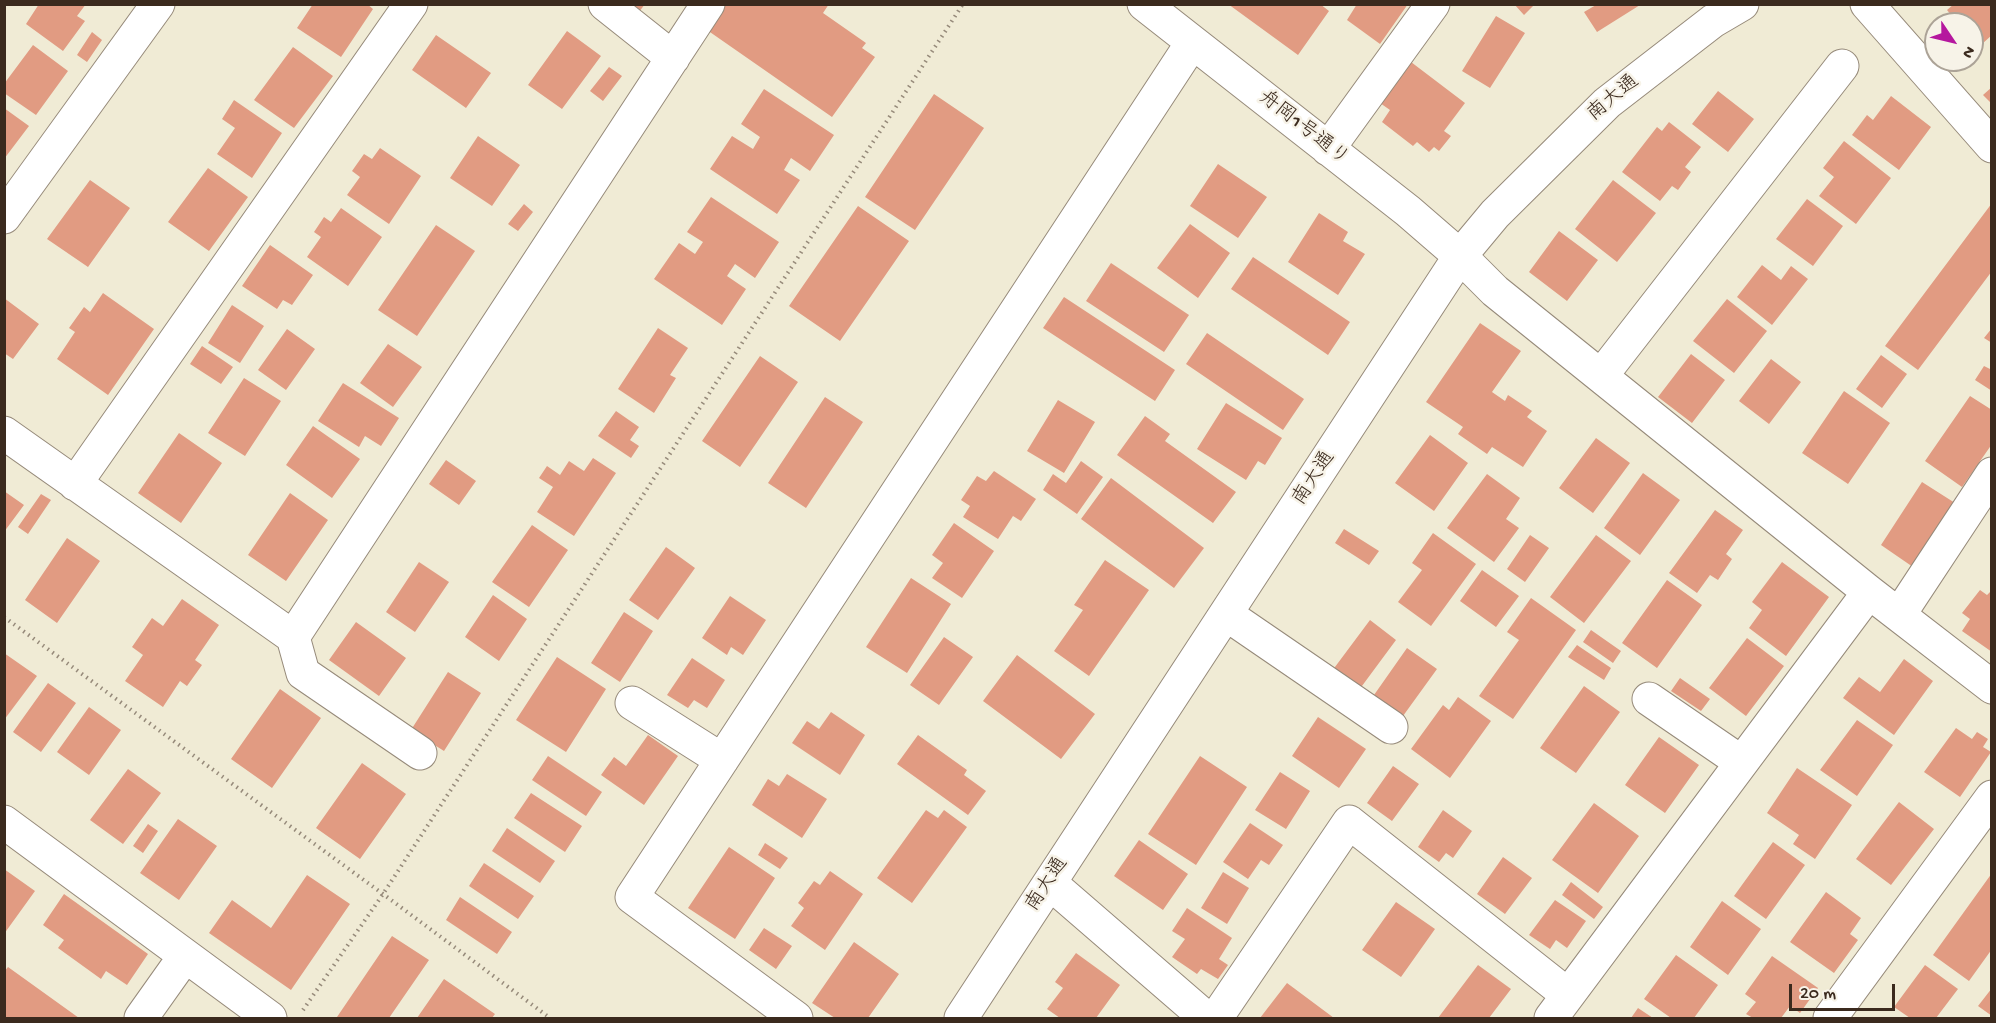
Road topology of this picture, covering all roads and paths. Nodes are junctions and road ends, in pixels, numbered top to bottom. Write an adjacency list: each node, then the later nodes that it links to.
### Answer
1 (158, 4): 15 (street)
2 (411, 4): 20 (street)
3 (605, 4): 11 (street)
4 (708, 4): 11 (street)
5 (963, 4): 36 (path)
6 (1144, 4): 10 (street, 舟岡1号通り)
7 (1433, 4): 14 (street)
8 (1742, 4): 16 (street, 南大通)
9 (1867, 4): 13 (street)
10 (1192, 43): 14 (street, 舟岡1号通り); 31 (street)
11 (673, 58): 25 (street)
12 (1842, 66): 17 (street)
13 (1992, 146)
14 (1328, 149): 16 (street, 舟岡1号通り)
15 (4, 217)
16 (1460, 256): 17 (street, 舟岡1号通り); 22 (street, 南大通)
17 (1601, 376): 21 (street, 舟岡1号通り)
18 (4, 433): 20 (street)
19 (1992, 474): 23 (street)
20 (75, 484): 25 (street)
21 (1869, 592): 23 (street, 舟岡1号通り); 32 (street)
22 (1226, 614): 29 (street); 35 (street, 南大通)
23 (1899, 615): 26 (street, 舟岡1号通り)
24 (4, 617): 36 (path)
25 (293, 637): 30 (street)
26 (1992, 687)
27 (1649, 699): 32 (street)
28 (632, 703): 31 (street)
29 (1391, 727)
30 (420, 753)
31 (722, 760): 43 (street)
32 (1741, 762): 38 (street)
33 (1992, 797): 47 (street)
34 (4, 822): 37 (street)
35 (1050, 883): 44 (street, 南大通); 45 (street)
36 (383, 894): 41 (path); 42 (path)
37 (185, 956): 39 (street); 40 (street)
38 (1560, 1007): 46 (street)
39 (141, 1018)
40 (270, 1018)
41 (297, 1018)
42 (550, 1018)
43 (796, 1018)
44 (961, 1018)
45 (1206, 1018)
46 (1216, 1018)
47 (1830, 1018)

